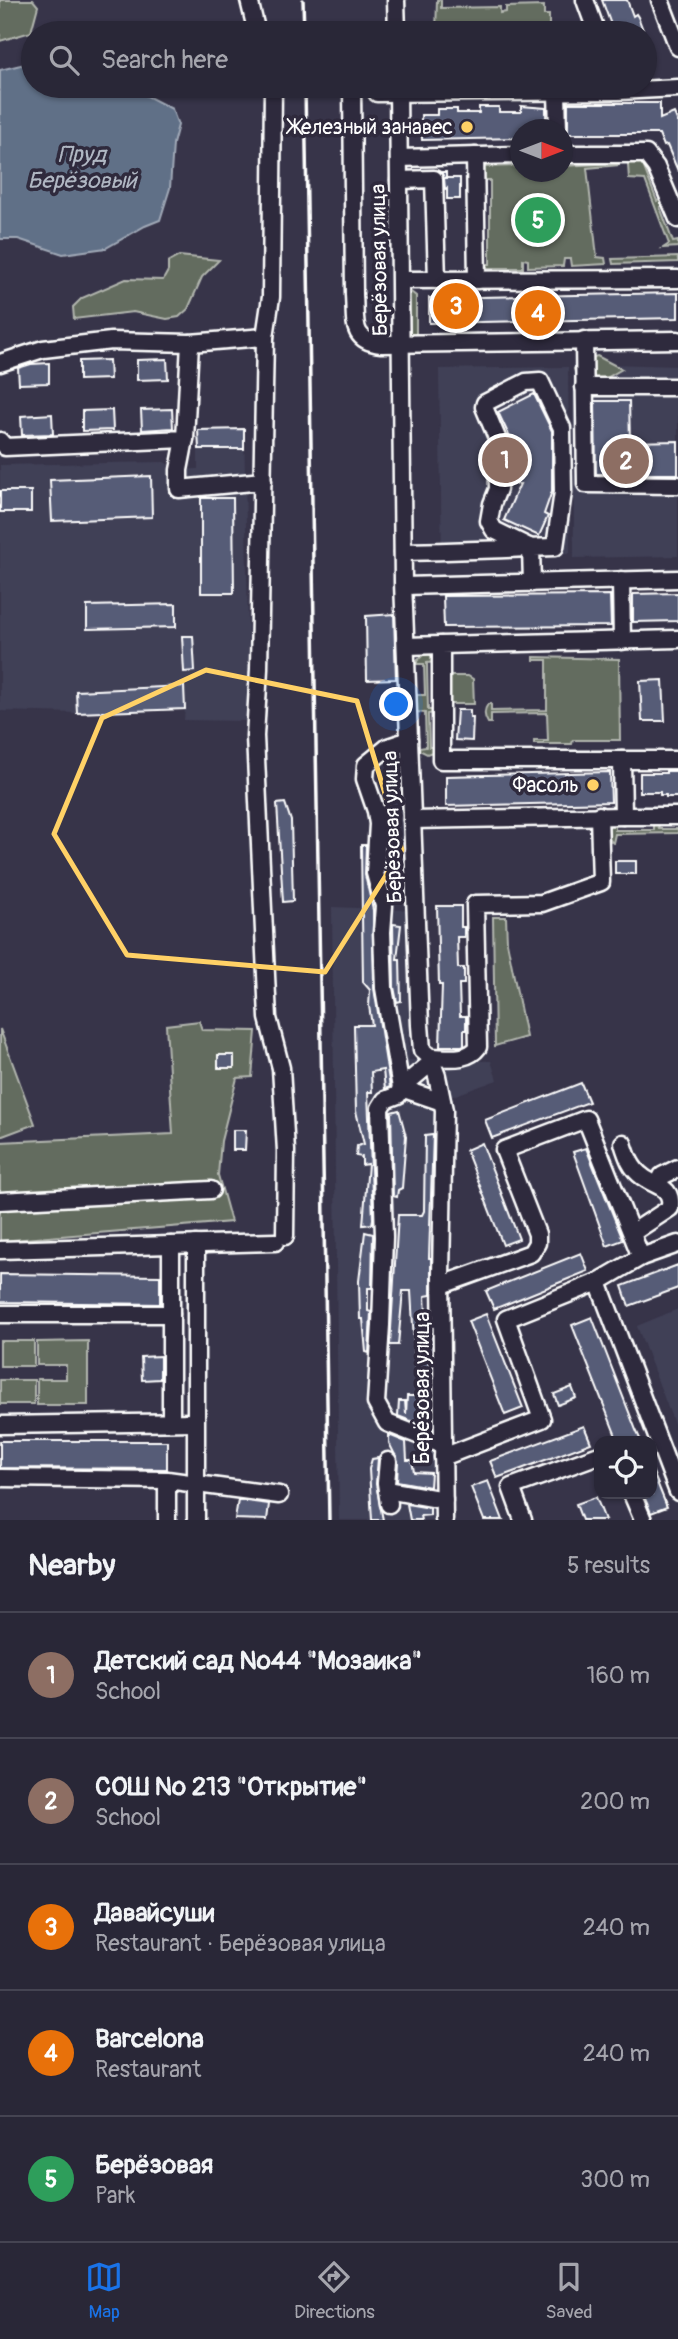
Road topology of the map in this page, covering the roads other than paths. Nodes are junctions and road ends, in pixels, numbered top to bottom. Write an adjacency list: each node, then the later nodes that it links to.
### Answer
1 (249, 0): 5 (street)
2 (396, 0): 6 (street)
3 (585, 0): 7 (street)
4 (660, 0): 8 (street)
5 (254, 21)
6 (397, 21)
7 (593, 21)
8 (678, 47)
9 (657, 88): 10 (street)
10 (678, 88)
11 (273, 98): 26 (street)
12 (352, 98): 30 (street)
13 (398, 98): 19 (street, Берёзовая улица)
14 (557, 98): 15 (street)
15 (558, 119)
16 (573, 154): 21 (street)
17 (510, 155): 18 (street)
18 (475, 156): 19 (street); 25 (street)
19 (399, 158): 20 (street, Берёзовая улица)
20 (399, 180): 23 (street, Берёзовая улица); 24 (street)
21 (678, 219)
22 (678, 279): 25 (street)
23 (401, 280): 24 (street); 30 (street, Берёзовая улица)
24 (437, 280): 25 (street)
25 (477, 280)
26 (265, 337): 29 (street); 37 (street)
27 (584, 340): 28 (street); 30 (street); 33 (street)
28 (678, 340)
29 (190, 343): 31 (street); 35 (street)
30 (401, 343): 40 (street, Берёзовая улица)
31 (0, 363): 32 (street)
32 (0, 380)
33 (584, 387): 34 (street); 38 (street)
34 (678, 387)
35 (185, 439): 36 (street); 37 (street)
36 (0, 441)
37 (263, 481): 67 (street)
38 (678, 485)
39 (531, 548): 39 (street); 40 (street); 43 (street)
40 (403, 552): 44 (street, Берёзовая улица)
41 (678, 579): 42 (street)
42 (621, 580): 43 (street); 46 (street)
43 (532, 583): 44 (street)
44 (404, 586): 48 (street, Берёзовая улица)
45 (678, 639): 46 (street)
46 (622, 640): 47 (street)
47 (441, 645): 48 (street); 50 (street)
48 (407, 646): 49 (street, Берёзовая улица)
49 (410, 740): 53 (street, Берёзовая улица); 59 (street)
50 (441, 760): 51 (street); 53 (street)
51 (622, 760): 52 (street); 55 (street)
52 (678, 760)
53 (410, 761): 57 (street, Берёзовая улица)
54 (598, 815): 55 (street); 57 (street); 58 (street)
55 (623, 816): 56 (street)
56 (678, 816)
57 (412, 820): 58 (street, Берёзовая улица)
58 (431, 1059): 59 (street); 60 (street, Берёзовая улица)
59 (401, 1088): 60 (street); 80 (street)
60 (442, 1102): 73 (street, Берёзовая улица)
61 (623, 1143): 63 (street)
62 (678, 1168): 63 (street)
63 (659, 1185): 66 (street)
64 (211, 1190): 65 (street)
65 (0, 1201)
66 (632, 1233): 71 (street); 73 (street)
67 (196, 1244): 69 (street); 74 (street)
68 (678, 1244): 71 (street)
69 (170, 1245): 70 (street); 75 (street)
70 (0, 1250)
71 (641, 1257): 72 (street)
72 (598, 1283): 80 (street); 86 (street)
73 (442, 1285): 80 (street, Берёзовая улица)
74 (195, 1297): 75 (street); 78 (street)
75 (171, 1306): 76 (street); 77 (street)
76 (0, 1314)
77 (171, 1422): 78 (street); 79 (street)
78 (195, 1422): 85 (street)
79 (0, 1425)
80 (443, 1451): 89 (street, Берёзовая улица)
81 (594, 1457): 93 (street)
82 (388, 1461): 89 (street)
83 (0, 1478): 84 (street)
84 (167, 1480): 85 (street); 90 (street)
85 (195, 1482): 87 (street); 91 (street)
86 (678, 1492)
87 (279, 1495)
88 (634, 1499): 94 (street)
89 (444, 1500): 92 (street, Берёзовая улица)
90 (167, 1520)
91 (195, 1520)
92 (444, 1520)
93 (523, 1520)
94 (643, 1520)

